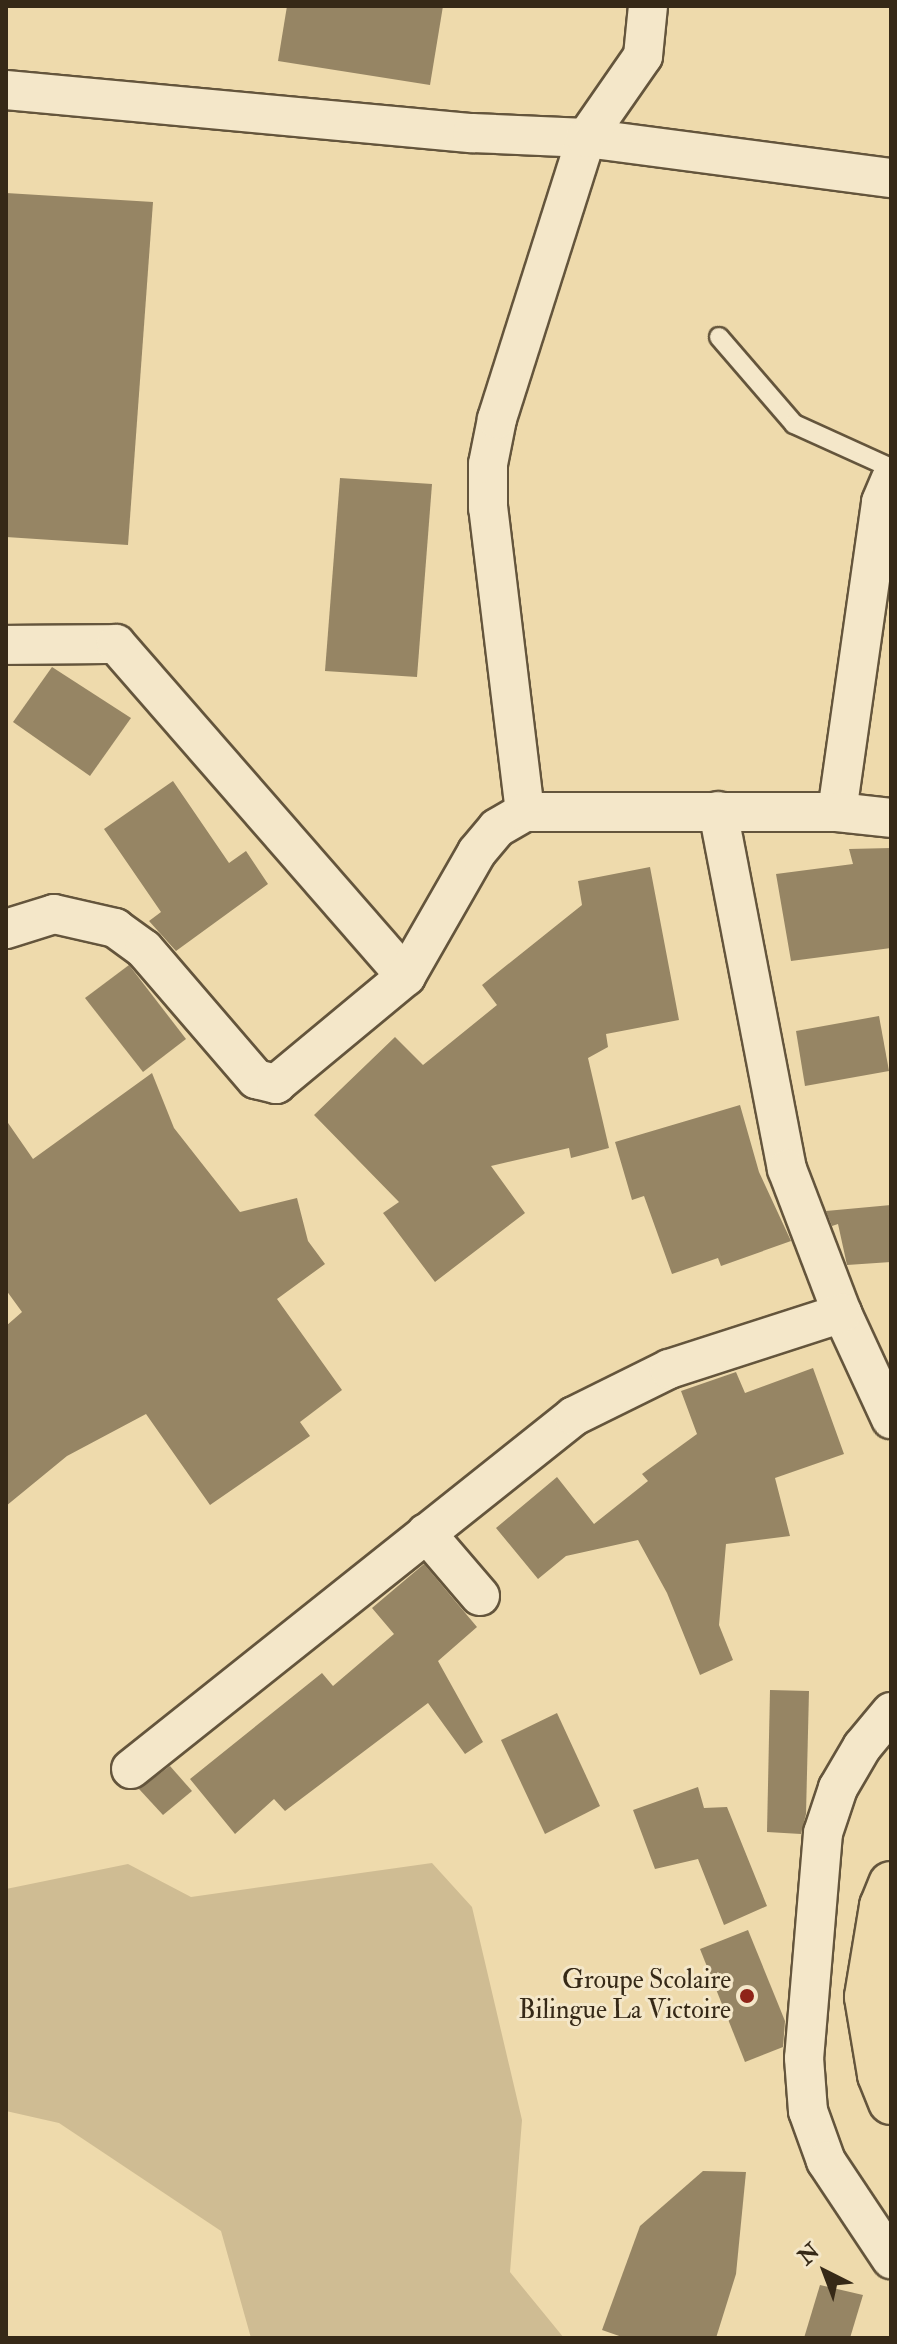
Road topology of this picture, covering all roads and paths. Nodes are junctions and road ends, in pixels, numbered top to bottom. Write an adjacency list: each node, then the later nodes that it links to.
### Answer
1 (648, 6): 3 (street)
2 (6, 90): 3 (street)
3 (586, 138): 4 (street); 10 (street)
4 (891, 178)
5 (719, 337): 6 (lane)
6 (891, 468)
7 (891, 479): 11 (street)
8 (6, 645): 14 (street)
9 (718, 811): 10 (street); 11 (street); 15 (street)
10 (525, 812): 14 (street)
11 (837, 812): 12 (street)
12 (891, 818)
13 (6, 929): 14 (street)
14 (406, 976)
15 (842, 1313): 16 (street); 17 (street)
16 (891, 1419)
17 (426, 1533): 18 (street); 20 (street)
18 (480, 1596)
19 (891, 1712): 23 (street)
20 (131, 1769)
21 (891, 1884): 22 (highway)
22 (891, 2102)
23 (891, 2259)

